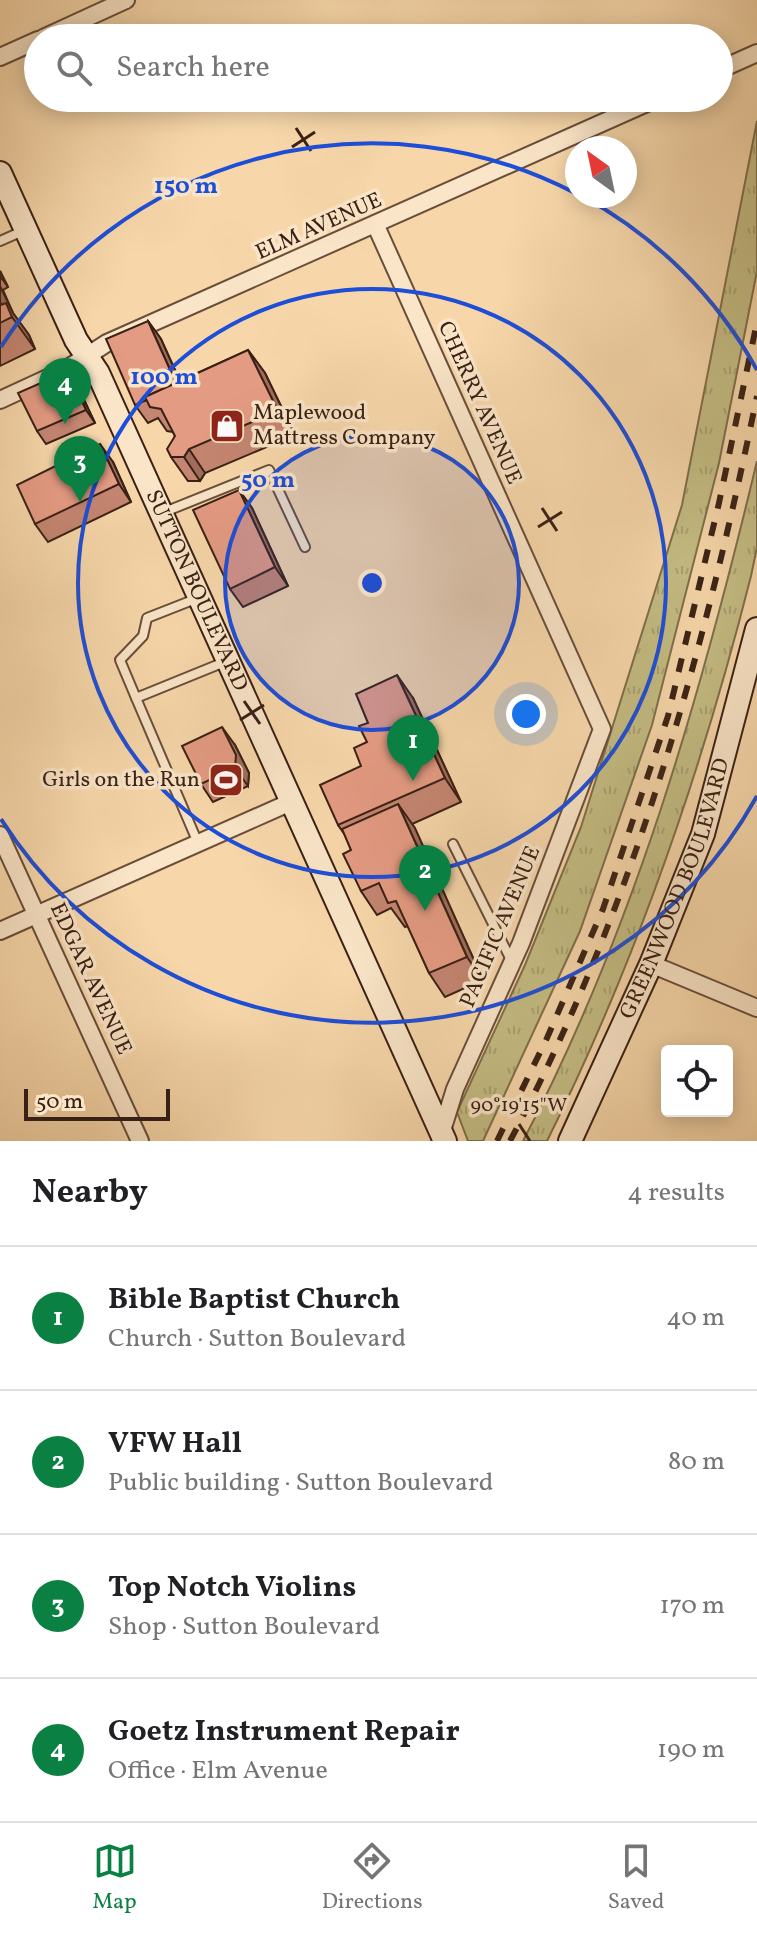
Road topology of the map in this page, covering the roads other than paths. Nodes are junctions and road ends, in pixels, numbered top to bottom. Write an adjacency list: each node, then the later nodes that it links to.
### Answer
1 (126, 0): 2 (street)
2 (73, 24)
3 (24, 46): 5 (street)
4 (757, 53): 6 (street)
5 (0, 57)
6 (733, 64)
7 (627, 112): 9 (street, ELM AVENUE)
8 (0, 173): 10 (street, SUTTON BOULEVARD)
9 (376, 226): 12 (street, ELM AVENUE); 20 (street, CHERRY AVENUE)
10 (26, 230): 11 (lane); 12 (street, SUTTON BOULEVARD)
11 (0, 241)
12 (87, 356): 13 (street, ELM AVENUE); 14 (street, SUTTON BOULEVARD)
13 (0, 400)
14 (161, 514): 15 (lane); 16 (street, SUTTON BOULEVARD)
15 (305, 547)
16 (199, 597): 18 (street, SUTTON BOULEVARD); 19 (lane)
17 (757, 629): 28 (street, GREENWOOD BOULEVARD)
18 (227, 661): 19 (lane); 21 (street, SUTTON BOULEVARD)
19 (136, 698): 23 (lane)
20 (602, 729): 27 (street, PACIFIC AVENUE)
21 (291, 802): 23 (street); 30 (street, SUTTON BOULEVARD)
22 (0, 835): 25 (street, EDGAR AVENUE)
23 (198, 843): 25 (street)
24 (453, 844): 27 (lane)
25 (36, 915): 26 (street); 31 (street, EDGAR AVENUE)
26 (0, 931)
27 (512, 963): 30 (street, PACIFIC AVENUE)
28 (651, 964): 29 (street); 32 (street, GREENWOOD BOULEVARD)
29 (757, 1008)
30 (441, 1139)
31 (140, 1141)
32 (570, 1141)

